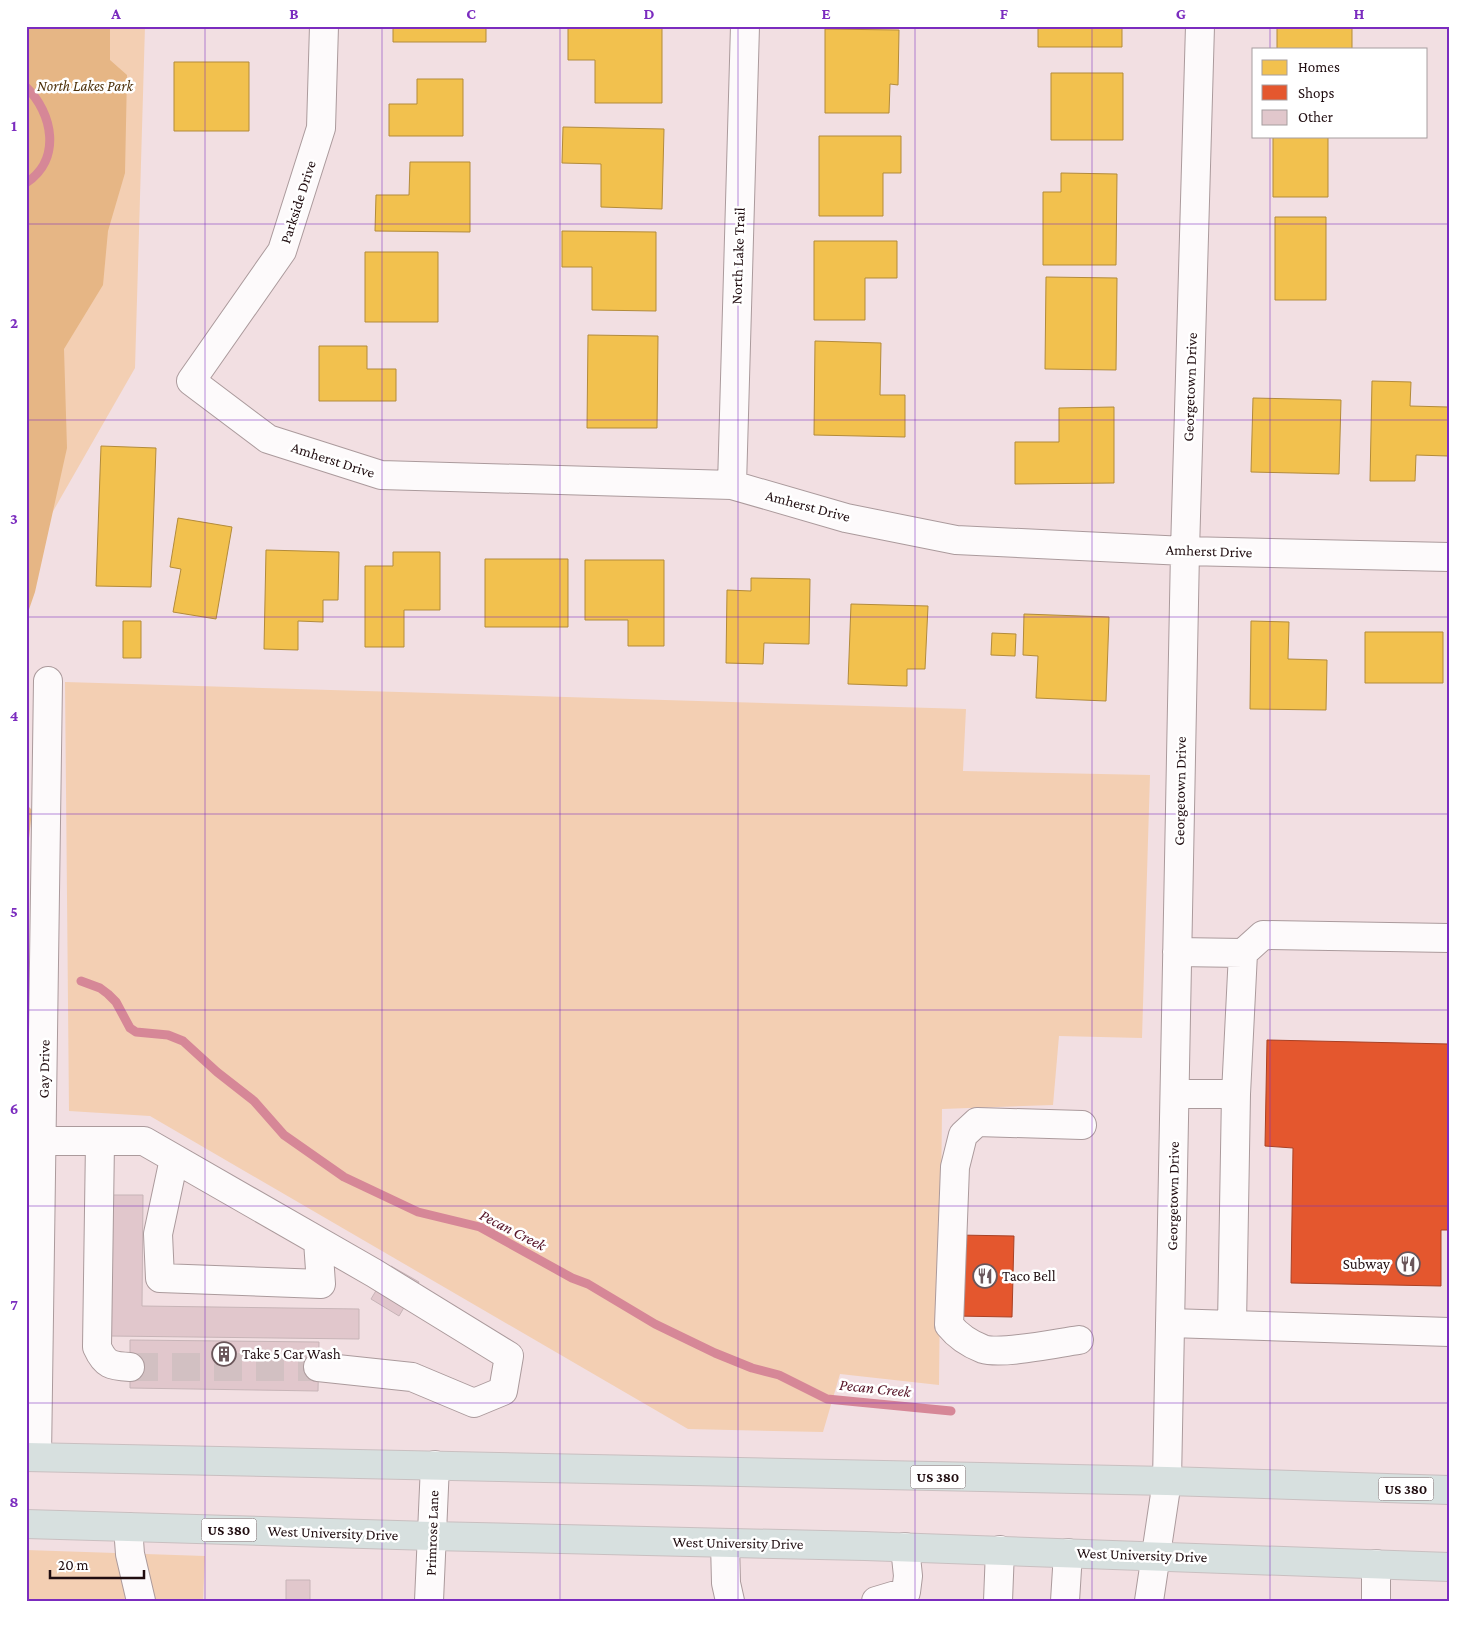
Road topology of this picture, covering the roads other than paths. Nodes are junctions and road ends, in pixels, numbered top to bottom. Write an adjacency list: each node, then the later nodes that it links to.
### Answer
1 (324, 26): 4 (street, Parkside Drive)
2 (744, 26): 5 (street, North Lake Trail)
3 (1200, 26): 6 (street, Georgetown Drive)
4 (191, 381): 5 (street, Amherst Drive)
5 (732, 485): 6 (street, Amherst Drive)
6 (1185, 551): 7 (street, Amherst Drive); 10 (street, Georgetown Drive)
7 (1449, 557)
8 (48, 681): 15 (street, Gay Drive)
9 (1449, 938): 11 (street)
10 (1177, 952): 11 (street); 12 (street, Georgetown Drive)
11 (1243, 952): 13 (street)
12 (1174, 1094): 13 (street); 19 (street, Georgetown Drive)
13 (1236, 1094): 20 (street)
14 (1082, 1124): 22 (street)
15 (34, 1142): 16 (street); 25 (street, Gay Drive)
16 (100, 1142): 17 (street); 23 (street)
17 (174, 1159): 18 (street); 18 (street)
18 (318, 1241): 24 (street)
19 (1170, 1323): 20 (street); 27 (street, Georgetown Drive)
20 (1232, 1325): 21 (street)
21 (1449, 1332)
22 (1079, 1340)
23 (130, 1367)
24 (318, 1367)
25 (32, 1457): 26 (main road, US 380)
26 (435, 1466): 27 (main road, US 380); 31 (street, Primrose Lane)
27 (1167, 1482): 28 (main road, US 380); 36 (street, Georgetown Drive)
28 (1449, 1490)
29 (26, 1524): 30 (main road, West University Drive / US 380)
30 (128, 1527): 31 (main road, West University Drive / US 380); 40 (street)
31 (431, 1536): 32 (main road, West University Drive / US 380); 41 (street, Primrose Lane)
32 (725, 1544): 33 (main road, West University Drive / US 380); 42 (street)
33 (905, 1547): 34 (main road, West University Drive / US 380); 39 (street)
34 (1000, 1550): 35 (main road, West University Drive / US 380); 44 (street)
35 (1068, 1553): 36 (main road, West University Drive / US 380); 45 (street)
36 (1155, 1556): 37 (main road, West University Drive / US 380); 46 (street, Georgetown Drive)
37 (1376, 1564): 38 (main road, West University Drive / US 380); 47 (street)
38 (1449, 1567)
39 (912, 1596): 43 (street)
40 (141, 1601)
41 (429, 1601)
42 (730, 1601)
43 (876, 1601)
44 (998, 1601)
45 (1065, 1601)
46 (1149, 1601)
47 (1376, 1601)

